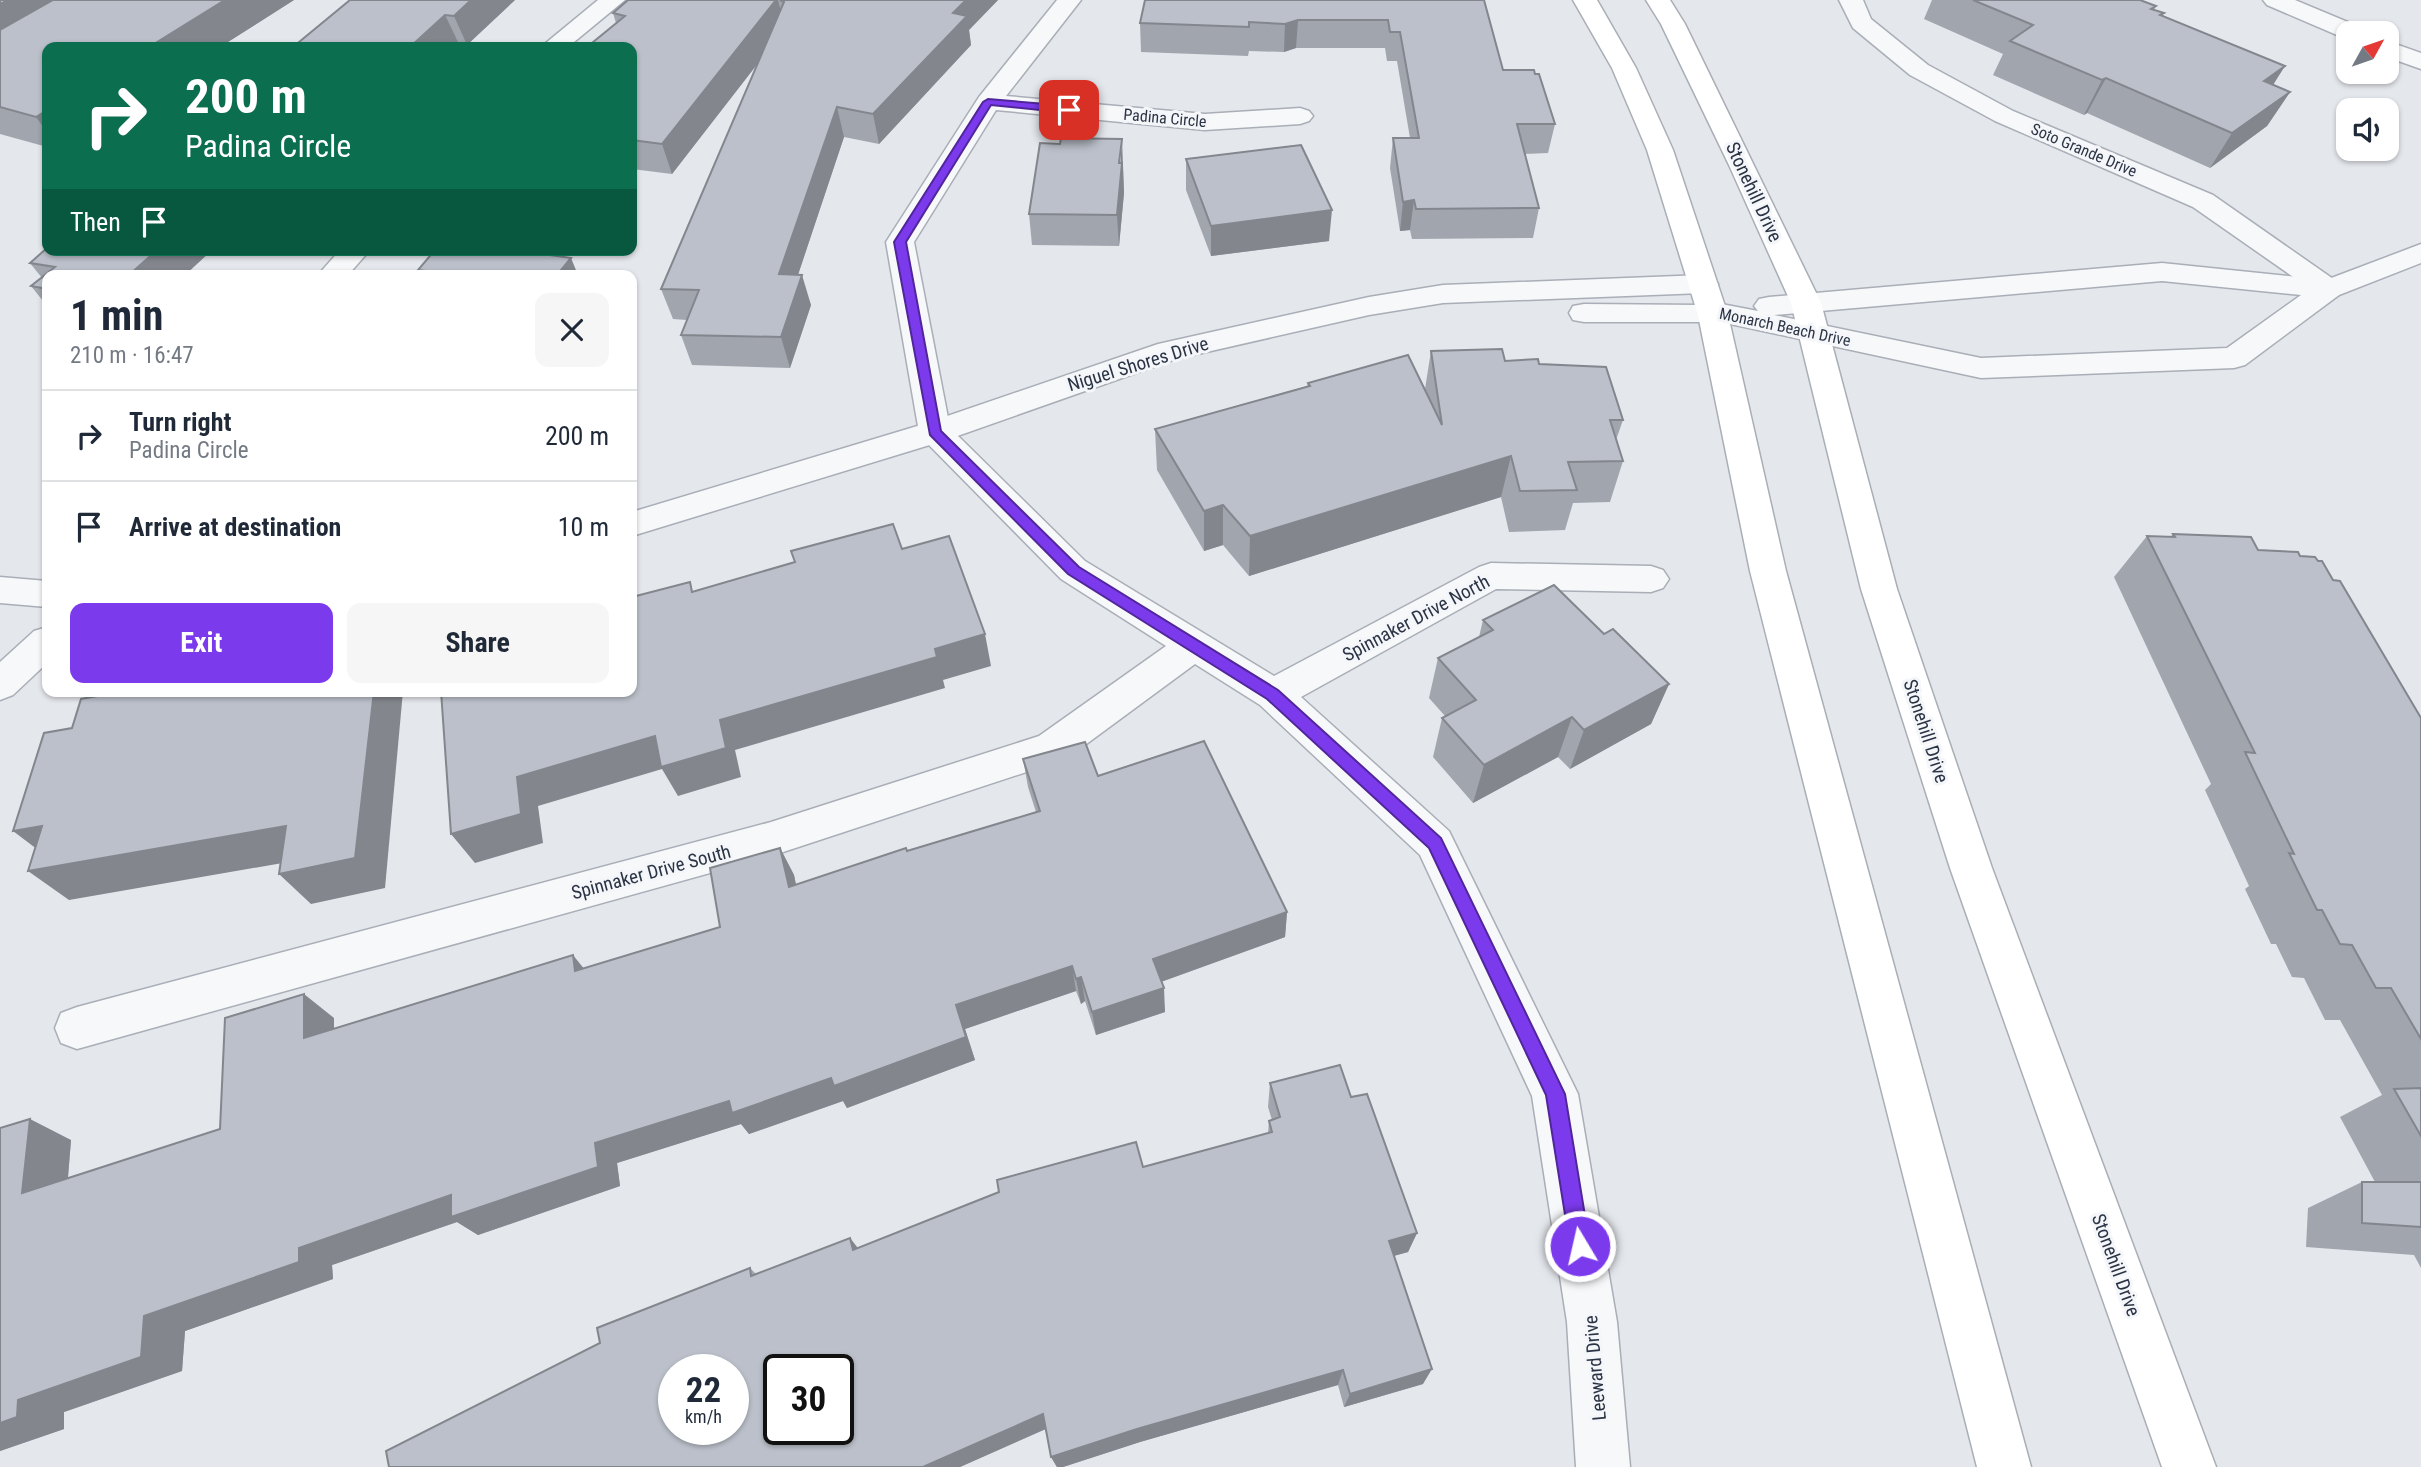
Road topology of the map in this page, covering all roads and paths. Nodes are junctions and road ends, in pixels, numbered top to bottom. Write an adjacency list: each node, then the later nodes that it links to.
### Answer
1 (613, 0): 8 (street)
2 (1069, 0): 11 (street)
3 (1586, 0): 17 (main road)
4 (1658, 0): 19 (main road, Stonehill Drive)
5 (1851, 0): 16 (street, Soto Grande Drive)
6 (2276, 0): 7 (street)
7 (2336, 26)
8 (559, 42)
9 (2399, 53): 10 (street)
10 (2421, 62)
11 (988, 102): 12 (street, Padina Circle); 20 (street)
12 (1300, 116)
13 (2421, 253): 16 (street, Monarch Beach Drive)
14 (350, 256): 15 (street)
15 (337, 270)
16 (2329, 289): 19 (street, Monarch Beach Drive); 19 (street, Monarch Beach Drive)
17 (1709, 303): 18 (street, Monarch Beach Drive); 19 (street, Monarch Beach Drive); 31 (main road)
18 (1369, 306): 20 (street, Niguel Shores Drive)
19 (1809, 318): 32 (main road, Stonehill Drive)
20 (935, 432): 21 (street, Niguel Shores Drive); 25 (street, Leeward Drive)
21 (637, 522)
22 (1651, 579): 28 (street, Spinnaker Drive North)
23 (0, 590): 24 (street)
24 (42, 594)
25 (1194, 645): 28 (street, Leeward Drive); 29 (street, Spinnaker Drive South)
26 (42, 646): 27 (street)
27 (0, 685)
28 (1273, 694): 30 (street, Leeward Drive)
29 (77, 1028)
30 (1603, 1467)
31 (2004, 1467)
32 (2189, 1467)

